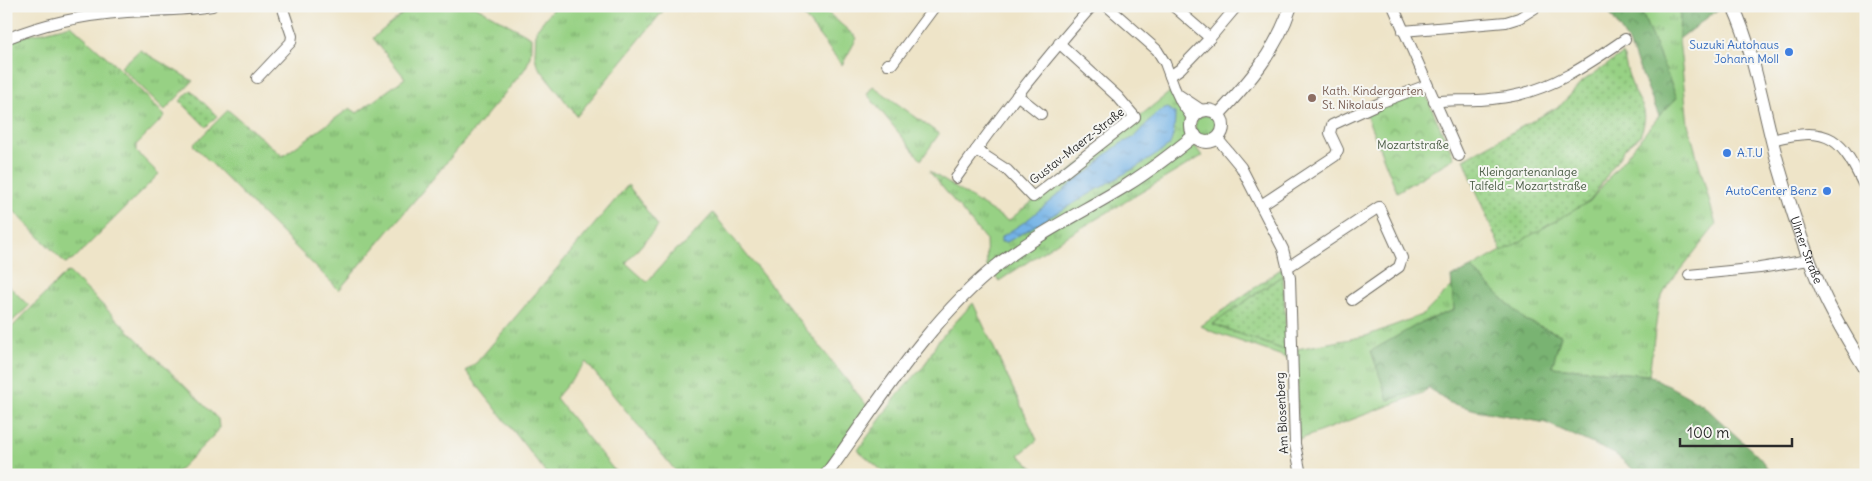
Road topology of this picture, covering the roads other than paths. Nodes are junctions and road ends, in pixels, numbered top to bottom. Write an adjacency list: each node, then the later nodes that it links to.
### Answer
1 (212, 6): 14 (street)
2 (282, 6): 19 (street)
3 (935, 6): 17 (street)
4 (1092, 6): 16 (street)
5 (1107, 6): 18 (street)
6 (1173, 6): 13 (street)
7 (1237, 6): 13 (street)
8 (1291, 6): 25 (main road)
9 (1393, 6): 12 (street)
10 (1733, 6): 28 (main road, Ulmer Straße)
11 (1535, 8): 12 (street)
12 (1403, 31): 20 (street)
13 (1210, 38): 18 (street)
14 (6, 39)
15 (1625, 39): 22 (street)
16 (1059, 43): 21 (street); 29 (street, Gustav-Maerz-Straße)
17 (887, 64)
18 (1170, 76): 24 (street)
19 (257, 78)
20 (1427, 85): 22 (street); 33 (street)
21 (1017, 95): 23 (street); 29 (street)
22 (1434, 102): 30 (street)
23 (1041, 114)
24 (1198, 115): 25 (main road); 26 (main road)
25 (1218, 115): 27 (main road)
26 (1195, 136): 27 (main road); 39 (main road)
27 (1217, 138): 33 (street, Am Blosenberg)
28 (1772, 140): 32 (street); 34 (main road, Ulmer Straße)
29 (976, 150): 31 (street)
30 (1459, 156)
31 (956, 178)
32 (1866, 190)
33 (1261, 205): 35 (street, Am Blosenberg)
34 (1809, 260): 36 (street); 38 (main road, Ulmer Straße)
35 (1288, 267): 37 (street); 40 (street, Am Blosenberg)
36 (1689, 275)
37 (1352, 300)
38 (1866, 370)
39 (826, 475)
40 (1301, 475)

